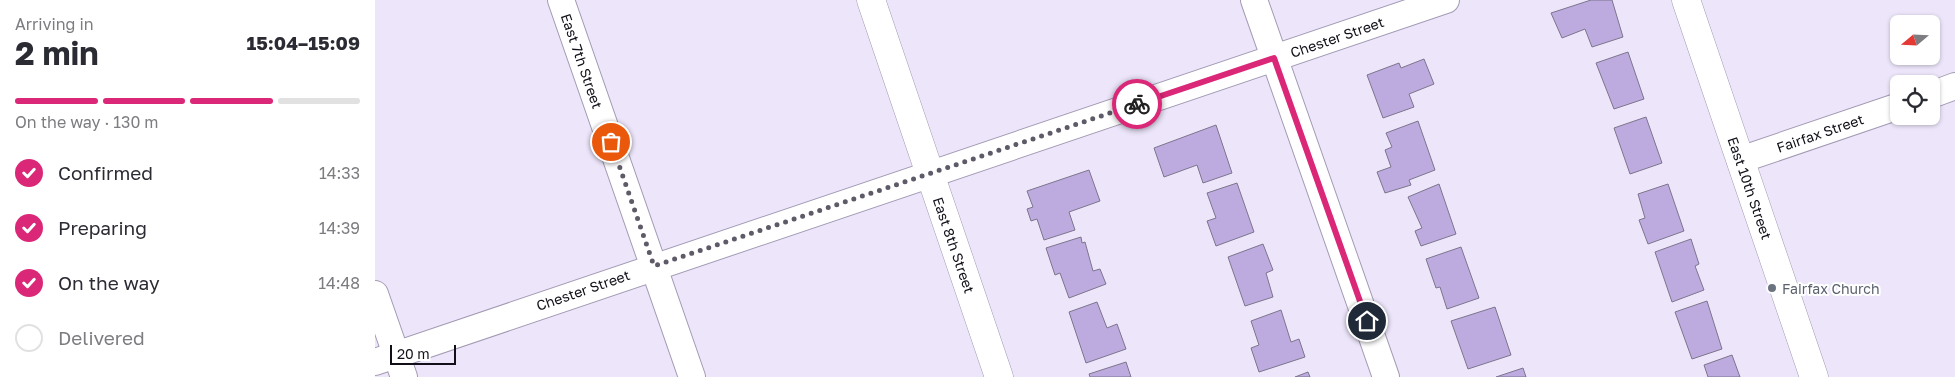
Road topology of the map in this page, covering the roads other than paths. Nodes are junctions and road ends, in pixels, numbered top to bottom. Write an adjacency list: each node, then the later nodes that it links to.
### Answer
1 (561, 0): 12 (street, East 7th Street)
2 (871, 0): 11 (street, East 8th Street)
3 (1254, 0): 6 (street)
4 (1446, 0): 6 (street, Chester Street)
5 (1685, 0): 10 (street, East 10th Street)
6 (1274, 58): 11 (street, Chester Street); 17 (street)
7 (1955, 86): 8 (street)
8 (1940, 91)
9 (1890, 109): 10 (street, Fairfax Street)
10 (1740, 160): 18 (street, East 10th Street)
11 (930, 174): 12 (street, Chester Street); 16 (street, East 8th Street)
12 (654, 266): 14 (street, Chester Street); 15 (street, East 7th Street)
13 (375, 294): 14 (street)
14 (392, 364)
15 (692, 377)
16 (999, 377)
17 (1387, 377)
18 (1813, 377)

